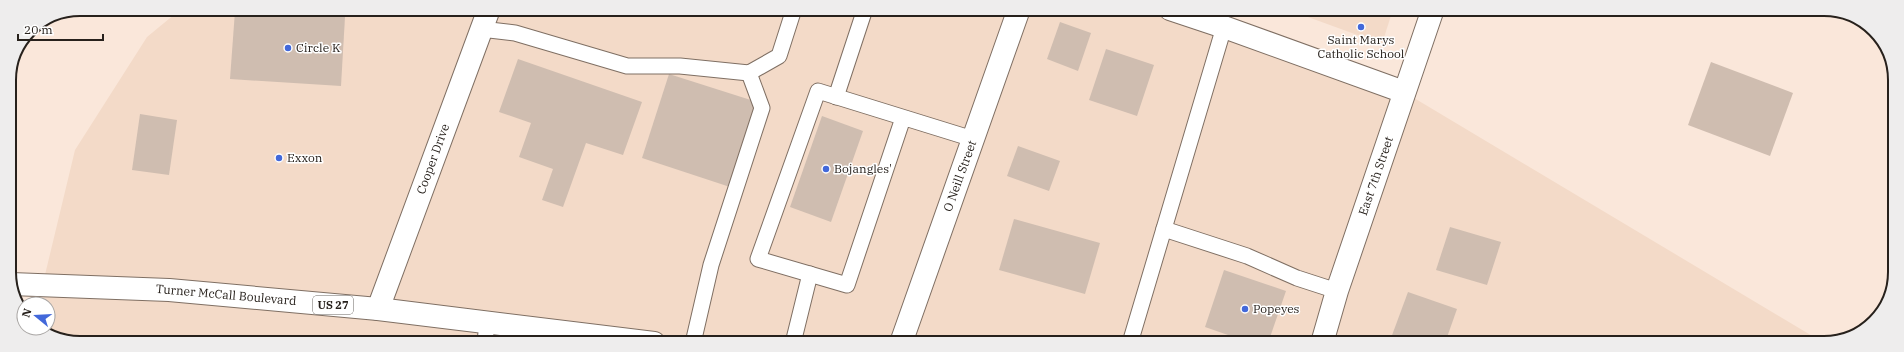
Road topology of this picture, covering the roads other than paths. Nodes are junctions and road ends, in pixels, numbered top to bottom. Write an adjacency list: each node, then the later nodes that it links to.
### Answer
1 (486, 16): 8 (street, Cooper Drive)
2 (792, 16): 9 (lane)
3 (863, 16): 11 (lane)
4 (1017, 16): 13 (street, O Neill Street)
5 (1191, 16): 7 (street)
6 (1431, 16): 10 (street, East 7th Street)
7 (1224, 27): 10 (street); 14 (lane)
8 (481, 29): 9 (lane); 18 (street, Cooper Drive)
9 (749, 73): 21 (lane)
10 (1404, 92): 17 (street, East 7th Street)
11 (836, 97): 12 (lane); 15 (lane)
12 (902, 118): 13 (lane); 15 (lane)
13 (973, 139): 23 (street, O Neill Street)
14 (1164, 229): 17 (lane); 24 (lane)
15 (810, 274): 22 (lane)
16 (17, 284): 18 (street, Turner McCall Boulevard / US 27)
17 (1337, 291): 25 (street, East 7th Street)
18 (378, 309): 19 (street, Turner McCall Boulevard / US 27)
19 (486, 332): 20 (street, Turner McCall Boulevard / US 27)
20 (549, 336)
21 (694, 336)
22 (795, 336)
23 (903, 336)
24 (1132, 336)
25 (1324, 336)

